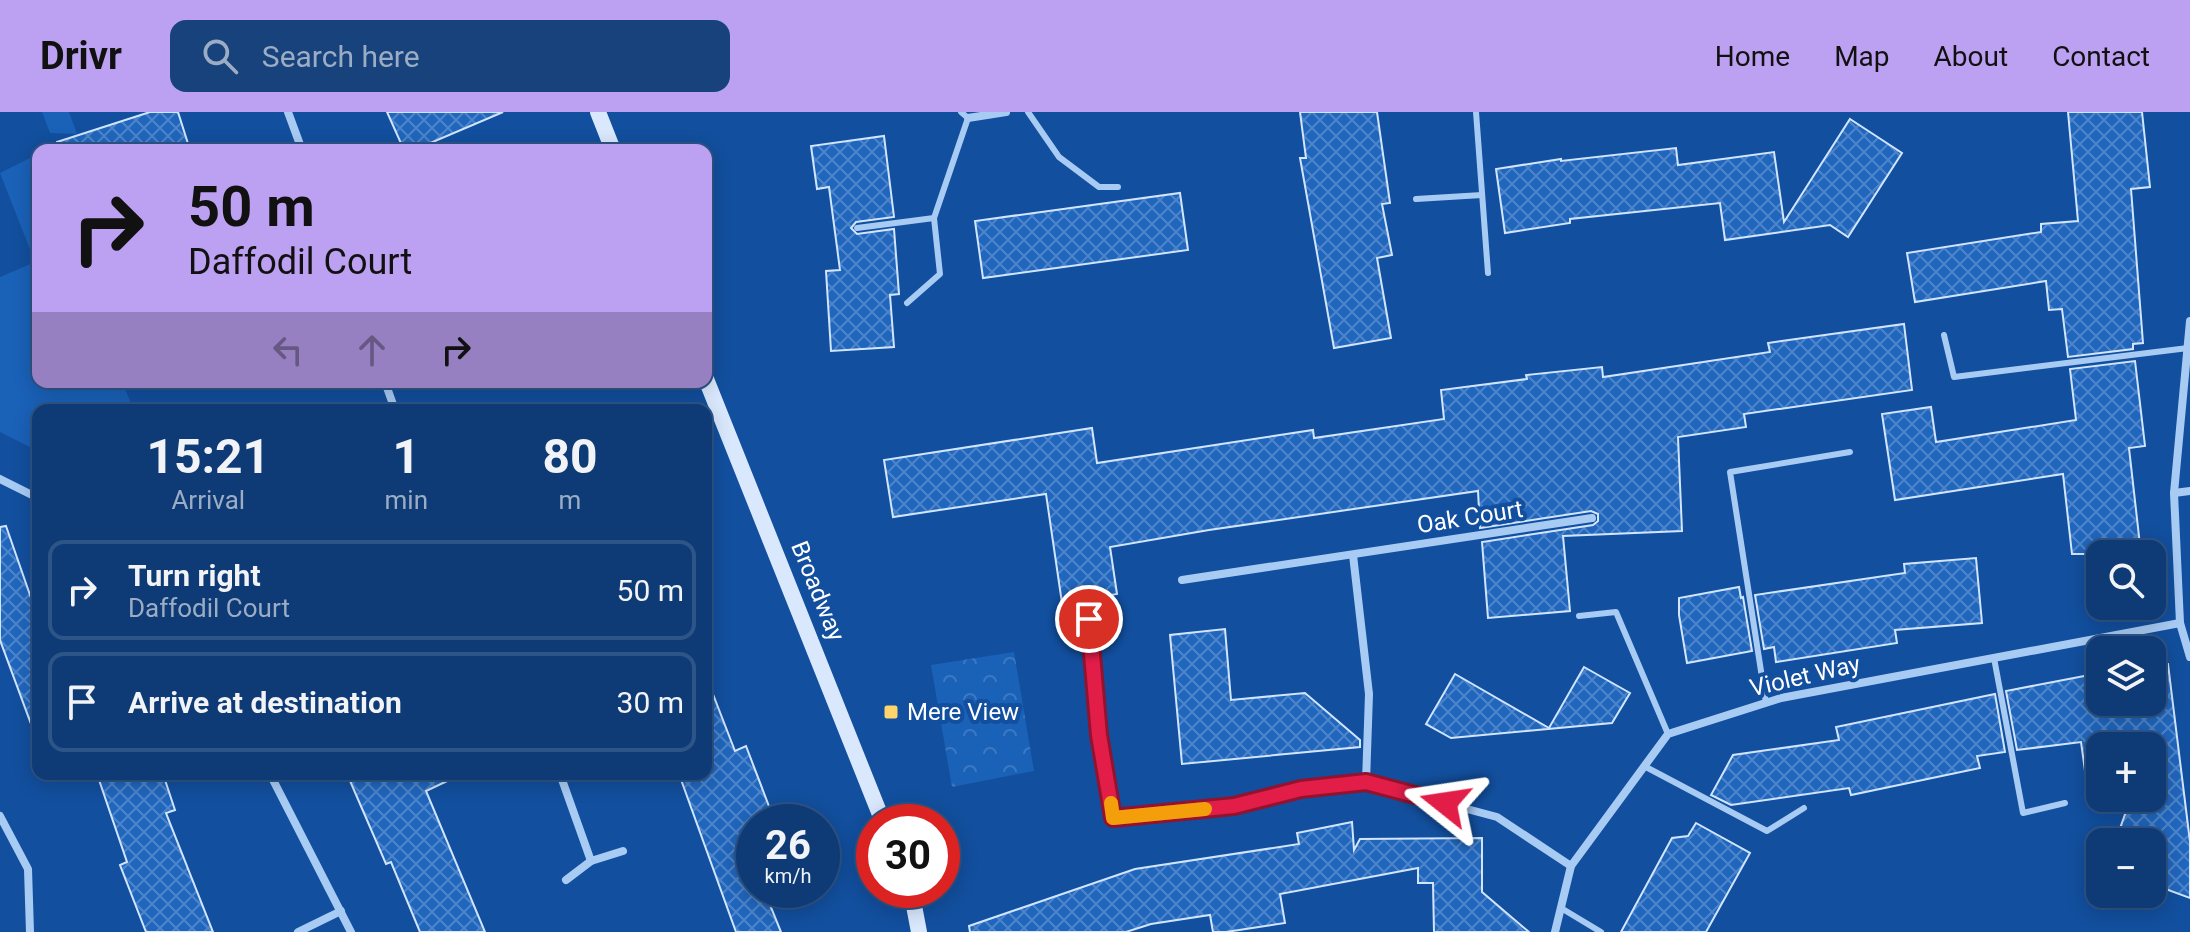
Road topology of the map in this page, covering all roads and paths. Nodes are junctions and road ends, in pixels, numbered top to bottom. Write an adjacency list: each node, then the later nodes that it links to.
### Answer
1 (288, 112): 7 (street)
2 (598, 112): 8 (main road)
3 (1006, 112): 6 (street)
4 (1028, 112): 9 (lane)
5 (1476, 112): 10 (lane)
6 (965, 115): 12 (lane)
7 (300, 144)
8 (611, 144)
9 (1118, 187)
10 (1482, 195): 11 (lane); 14 (lane)
11 (1416, 199)
12 (934, 218): 13 (lane); 15 (lane)
13 (857, 228)
14 (1488, 273)
15 (907, 303)
16 (2190, 321): 18 (street)
17 (1944, 335): 18 (lane)
18 (2188, 348): 23 (street)
19 (710, 388): 40 (main road, Broadway)
20 (1850, 452): 33 (lane)
21 (0, 479): 24 (street)
22 (2190, 491): 23 (street)
23 (2174, 493): 30 (street)
24 (32, 495)
25 (1592, 518): 26 (street, Oak Court)
26 (1353, 555): 27 (street, Oak Court); 38 (street)
27 (1182, 580)
28 (1579, 616): 34 (lane)
29 (1089, 619): 38 (street)
30 (2180, 623): 31 (street); 32 (street, Violet Way)
31 (2190, 657)
32 (1994, 658): 33 (street, Violet Way); 39 (lane)
33 (1766, 703): 34 (street, Violet Way)
34 (1668, 734): 35 (street)
35 (1644, 766): 41 (lane); 45 (street)
36 (273, 780): 49 (street)
37 (562, 780): 44 (street)
38 (1366, 782): 45 (street)
39 (2065, 803)
40 (876, 804)
41 (1804, 808)
42 (0, 816): 50 (street)
43 (623, 851): 44 (street)
44 (591, 861): 46 (street)
45 (1571, 866): 48 (street)
46 (566, 880)
47 (914, 908): 53 (main road)
48 (1561, 908): 54 (street); 55 (lane)
49 (341, 911): 51 (street); 52 (street)
50 (30, 932)
51 (298, 932)
52 (351, 932)
53 (919, 932)
54 (1555, 932)
55 (1601, 932)

